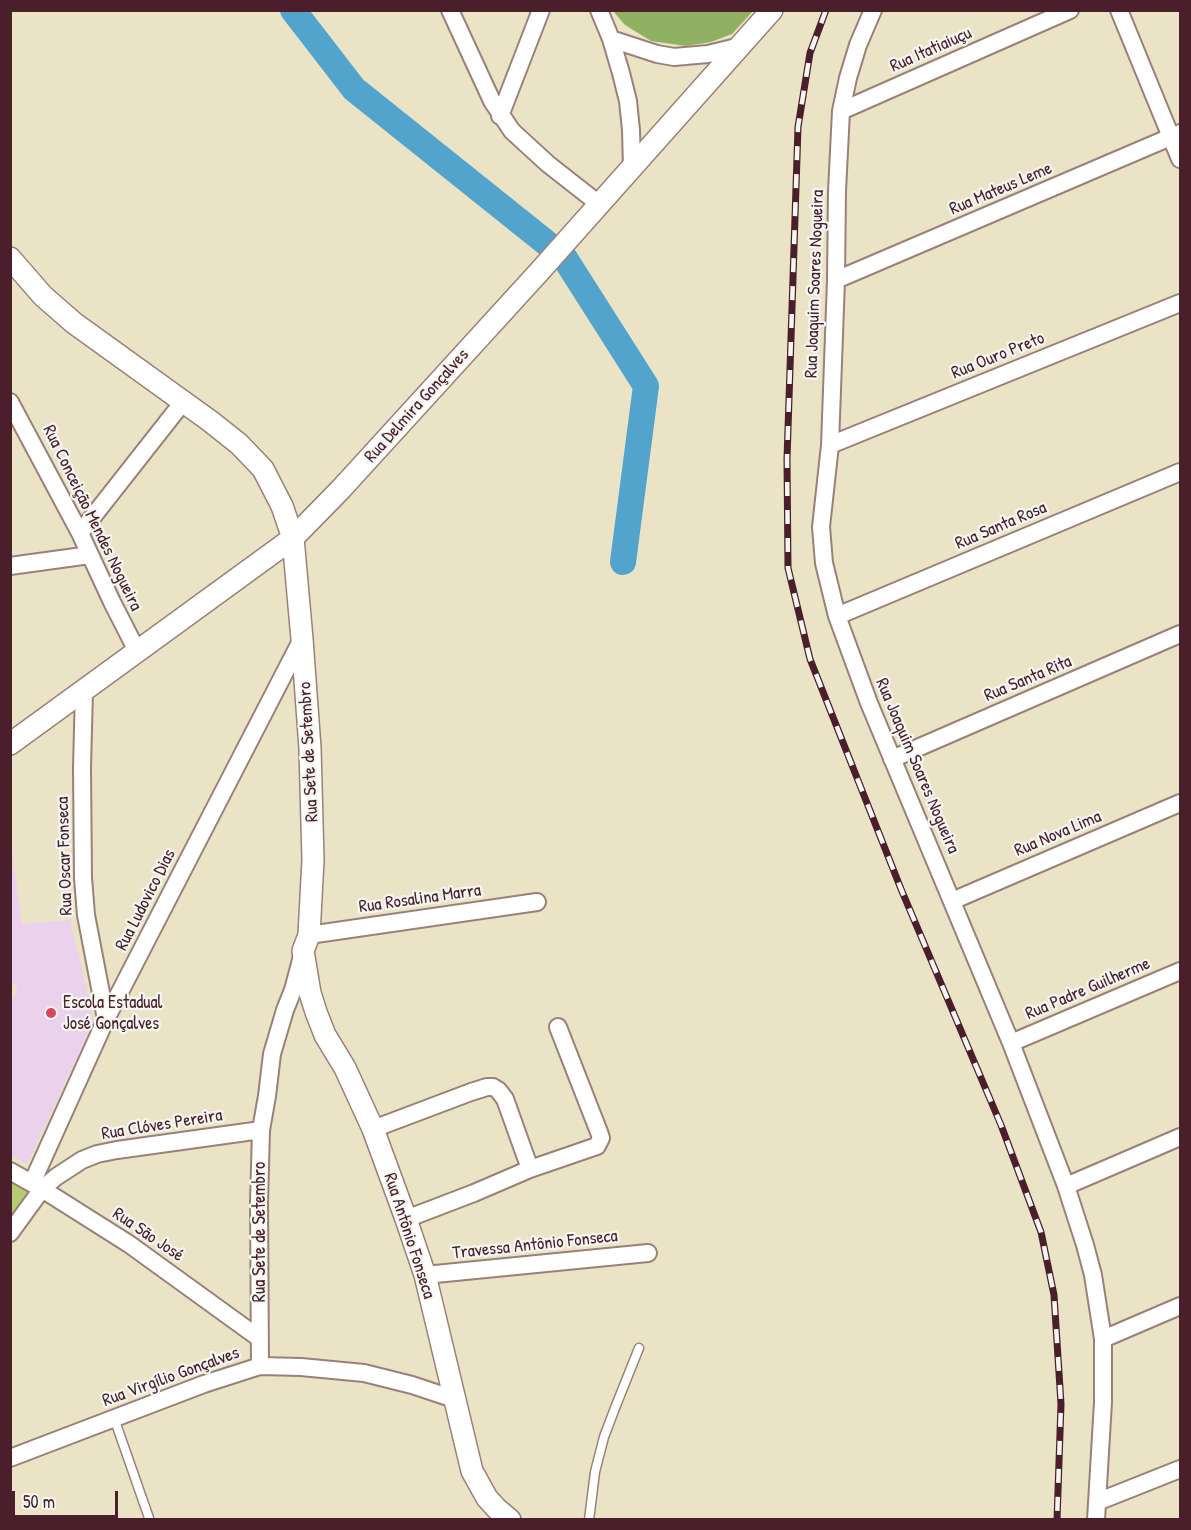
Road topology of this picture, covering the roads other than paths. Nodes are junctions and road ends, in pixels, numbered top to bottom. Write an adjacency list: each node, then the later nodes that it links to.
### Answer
1 (450, 10): 11 (street)
2 (541, 10): 11 (street)
3 (599, 10): 8 (street)
4 (772, 10): 9 (street, Rua Delmira Gonçalves)
5 (873, 10): 10 (street, Rua Joaquim Soares Nogueira)
6 (1070, 10): 10 (street, Rua Itatiaiuçu)
7 (1119, 10): 12 (street)
8 (611, 39): 9 (street); 14 (street)
9 (741, 46): 14 (street, Rua Delmira Gonçalves)
10 (842, 111): 17 (street, Rua Joaquim Soares Nogueira)
11 (500, 116): 15 (street)
12 (1176, 135): 13 (street); 17 (street, Rua Mateus Leme)
13 (1180, 159)
14 (632, 168): 15 (street, Rua Delmira Gonçalves)
15 (599, 204): 24 (street, Rua Delmira Gonçalves)
16 (10, 258): 20 (street, Rua Sete de Setembro)
17 (836, 280): 21 (street, Rua Joaquim Soares Nogueira)
18 (1180, 303): 21 (street, Rua Ouro Preto)
19 (10, 402): 23 (street, Rua Conceição Mendes Nogueira)
20 (183, 402): 23 (street); 24 (street, Rua Sete de Setembro)
21 (830, 445): 27 (street, Rua Joaquim Soares Nogueira)
22 (1180, 472): 27 (street, Rua Santa Rosa)
23 (81, 533): 25 (street, Rua Conceição Mendes Nogueira)
24 (293, 538): 29 (street, Rua Sete de Setembro); 30 (street, Rua Delmira Gonçalves)
25 (90, 555): 26 (street); 30 (street, Rua Conceição Mendes Nogueira)
26 (10, 566)
27 (837, 616): 33 (street, Rua Joaquim Soares Nogueira)
28 (1180, 634): 33 (street, Rua Santa Rita)
29 (302, 639): 37 (street, Rua Sete de Setembro); 39 (street, Rua Ludovico Dias)
30 (136, 651): 31 (street, Rua Delmira Gonçalves)
31 (84, 690): 32 (street, Rua Delmira Gonçalves); 39 (street, Rua Oscar Fonseca)
32 (11, 744)
33 (892, 759): 35 (street, Rua Joaquim Soares Nogueira)
34 (1180, 803): 35 (street, Rua Nova Lima)
35 (952, 901): 41 (street, Rua Joaquim Soares Nogueira)
36 (537, 902): 37 (street, Rua Rosalina Marra)
37 (306, 943): 42 (street, Rua Antônio Fonseca); 43 (street, Rua Sete de Setembro)
38 (1180, 971): 41 (street, Rua Padre Guilherme)
39 (106, 1019): 47 (street, Rua Ludovico Dias)
40 (558, 1027): 45 (street)
41 (1011, 1043): 48 (street, Rua Joaquim Soares Nogueira)
42 (373, 1129): 45 (street); 49 (street, Rua Antônio Fonseca)
43 (261, 1130): 47 (street, Rua Clóves Pereira); 54 (street, Rua Sete de Setembro)
44 (1180, 1137): 48 (street)
45 (531, 1169): 49 (street)
46 (10, 1171): 47 (street, Rua São José)
47 (37, 1186): 50 (street); 54 (street, Rua São José)
48 (1066, 1186): 55 (street, Rua Joaquim Soares Nogueira)
49 (406, 1219): 52 (street, Rua Antônio Fonseca)
50 (10, 1233)
51 (648, 1253): 52 (street, Travessa Antônio Fonseca)
52 (425, 1275): 58 (street, Rua Antônio Fonseca)
53 (1180, 1306): 55 (street)
54 (259, 1338): 57 (street, Rua Sete de Setembro)
55 (1103, 1339): 62 (street, Rua Joaquim Soares Nogueira)
56 (639, 1348): 65 (lane)
57 (260, 1366): 58 (street, Rua Virgílio Gonçalves); 59 (street, Rua Virgílio Gonçalves)
58 (454, 1399): 64 (street, Rua Antônio Fonseca)
59 (114, 1418): 60 (street, Rua Virgílio Gonçalves); 63 (lane)
60 (10, 1458)
61 (1180, 1469): 62 (street)
62 (1097, 1502): 66 (street, Rua Joaquim Soares Nogueira)
63 (149, 1518)
64 (510, 1520)
65 (589, 1520)
66 (1096, 1520)

